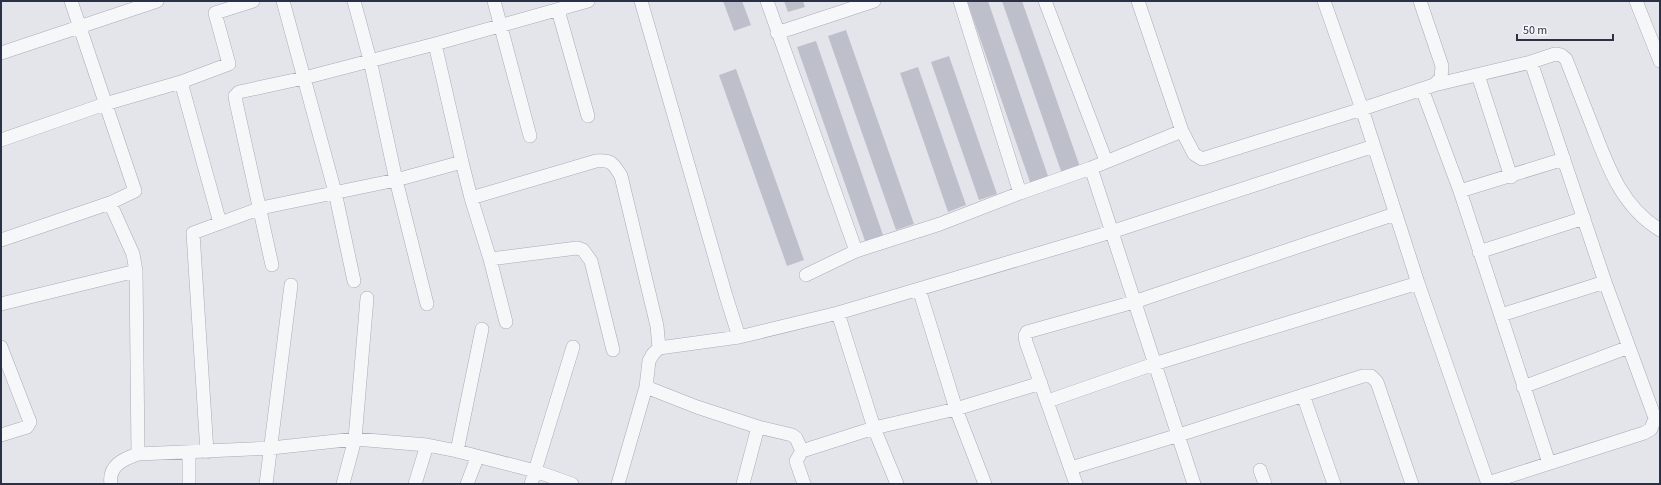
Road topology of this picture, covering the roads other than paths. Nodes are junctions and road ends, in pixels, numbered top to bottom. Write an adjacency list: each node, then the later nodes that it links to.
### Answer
1 (71, 1): 20 (street)
2 (157, 1): 20 (street)
3 (253, 1): 17 (street)
4 (283, 1): 28 (street)
5 (354, 1): 24 (street)
6 (494, 1): 19 (street)
7 (588, 1): 18 (street)
8 (641, 1): 76 (street)
9 (767, 1): 21 (street)
10 (960, 1): 47 (street)
11 (1045, 1): 40 (street)
12 (1138, 1): 35 (street)
13 (1324, 1): 33 (street)
14 (1420, 1): 30 (street)
15 (1636, 1): 25 (street)
16 (867, 2): 21 (street)
17 (214, 7): 29 (street)
18 (558, 10): 19 (street); 34 (street)
19 (502, 26): 22 (street); 36 (street)
20 (79, 28): 23 (street); 32 (street)
21 (777, 33): 57 (street)
22 (435, 44): 24 (street); 41 (street)
23 (1, 53)
24 (370, 60): 28 (street); 44 (street)
25 (1660, 61)
26 (1531, 62): 27 (street); 39 (street); 54 (street)
27 (1478, 75): 30 (street); 43 (street)
28 (304, 78): 45 (street); 50 (street)
29 (180, 82): 32 (street); 53 (street)
30 (1434, 85): 31 (street)
31 (1422, 89): 33 (street); 46 (street)
32 (105, 104): 37 (street); 49 (street)
33 (1362, 110): 35 (street); 38 (street)
34 (588, 116)
35 (1182, 131): 40 (street)
36 (530, 136)
37 (1, 140)
38 (1374, 146): 51 (street); 55 (street)
39 (1564, 158): 43 (street); 52 (street)
40 (1106, 161): 42 (street)
41 (462, 162): 44 (street); 48 (street)
42 (1091, 168): 47 (street); 55 (street)
43 (1511, 177): 46 (street)
44 (396, 180): 45 (street); 71 (street)
45 (335, 192): 50 (street); 63 (street)
46 (1460, 192): 58 (street)
47 (1020, 193): 57 (street)
48 (471, 198): 59 (street); 80 (street)
49 (110, 203): 56 (street); 61 (street)
50 (261, 208): 53 (street); 60 (street)
51 (1395, 214): 65 (street); 69 (street)
52 (1584, 218): 58 (street); 64 (street)
53 (220, 223): 99 (street)
54 (1660, 230)
55 (1111, 232): 67 (street); 69 (street)
56 (1, 240)
57 (856, 251): 62 (street)
58 (1479, 252): 73 (street)
59 (490, 259): 74 (street); 81 (street)
60 (272, 265)
61 (136, 271): 70 (street); 101 (street)
62 (806, 276)
63 (354, 281)
64 (1605, 282): 73 (street); 79 (street)
65 (1418, 283): 82 (street); 124 (street)
66 (291, 285): 96 (street)
67 (919, 289): 72 (street); 89 (street)
68 (367, 298): 94 (street)
69 (1134, 302): 82 (street); 84 (street)
70 (1, 304)
71 (427, 304)
72 (838, 313): 76 (street); 91 (street)
73 (1501, 315): 86 (street)
74 (506, 322)
75 (482, 329): 97 (street)
76 (739, 336): 80 (street)
77 (1, 347): 83 (street)
78 (573, 347): 106 (street)
79 (1628, 347): 86 (street); 103 (street)
80 (660, 348): 85 (street)
81 (612, 350)
82 (1154, 364): 88 (street); 93 (street)
83 (5, 368): 92 (street)
84 (1042, 383): 88 (street); 89 (street)
85 (646, 387): 90 (street); 114 (street)
86 (1523, 387): 103 (street)
87 (1303, 395): 93 (street); 122 (street); 123 (street)
88 (1048, 401): 104 (street)
89 (956, 409): 91 (street); 118 (street)
90 (758, 427): 98 (street); 115 (street)
91 (874, 428): 98 (street); 117 (street)
92 (1, 435)
93 (1179, 435): 104 (street); 120 (street)
94 (355, 439): 95 (street); 96 (street); 110 (street)
95 (427, 445): 97 (street); 111 (street)
96 (271, 448): 99 (street); 109 (street)
97 (457, 451): 102 (street)
98 (802, 451): 116 (street)
99 (207, 452): 100 (street)
100 (189, 453): 101 (street); 108 (street)
101 (138, 454): 107 (street)
102 (477, 458): 106 (street); 112 (street)
103 (1549, 463): 124 (street)
104 (1071, 468): 119 (street)
105 (1260, 470): 121 (street)
106 (533, 478): 113 (street)
107 (111, 484)
108 (189, 484)
109 (266, 484)
110 (343, 484)
111 (415, 484)
112 (467, 484)
113 (572, 484)
114 (618, 484)
115 (743, 484)
116 (804, 484)
117 (897, 484)
118 (985, 484)
119 (1076, 484)
120 (1194, 484)
121 (1265, 484)
122 (1334, 484)
123 (1412, 484)
124 (1488, 484)

